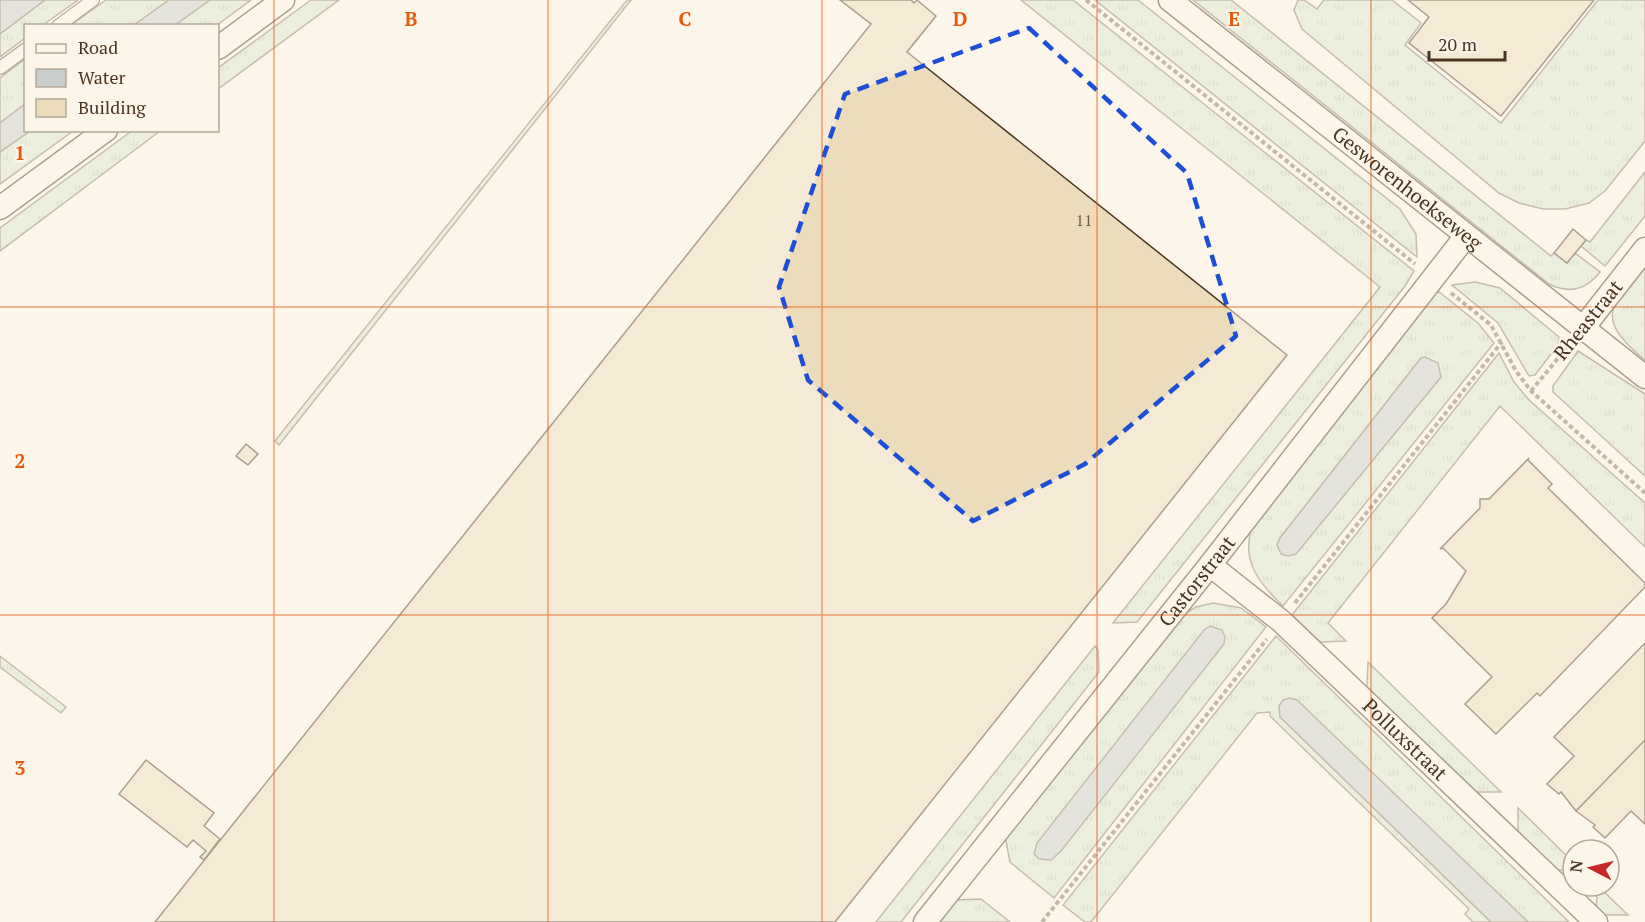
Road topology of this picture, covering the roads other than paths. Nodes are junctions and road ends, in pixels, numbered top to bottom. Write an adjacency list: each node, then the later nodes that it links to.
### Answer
1 (93, 0): 4 (lane)
2 (283, 0): 5 (street)
3 (1170, 0): 10 (street, Gesworenhoekseweg)
4 (61, 24)
5 (219, 47)
6 (24, 51): 7 (lane)
7 (0, 68)
8 (103, 132): 9 (street)
9 (0, 208)
10 (1466, 236): 12 (street, Gesworenhoekseweg); 14 (street, Castorstraat)
11 (1645, 249): 12 (street, Rheastraat)
12 (1583, 328): 13 (street, Gesworenhoekseweg)
13 (1645, 377)
14 (1210, 565): 15 (street, Castorstraat); 16 (street, Polluxstraat)
15 (925, 922)
16 (1596, 922)

